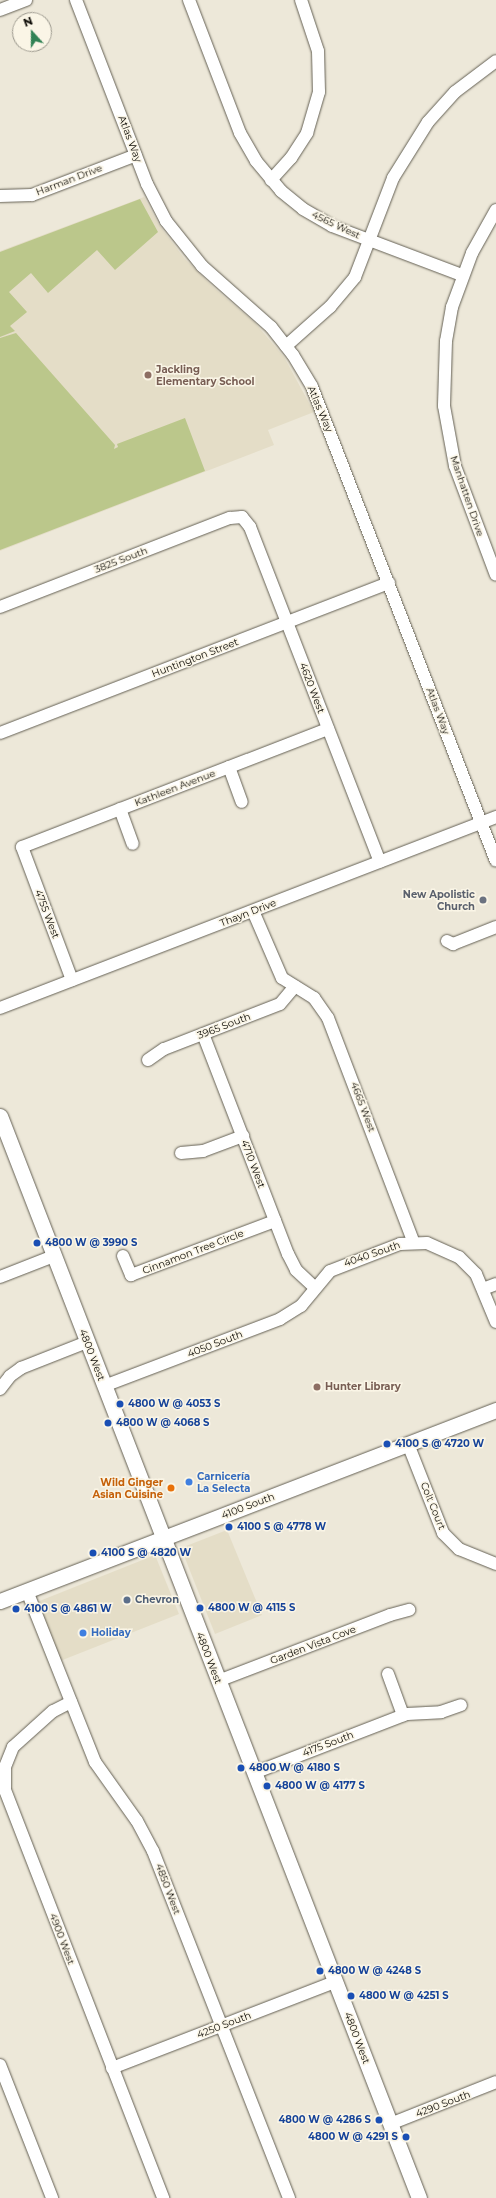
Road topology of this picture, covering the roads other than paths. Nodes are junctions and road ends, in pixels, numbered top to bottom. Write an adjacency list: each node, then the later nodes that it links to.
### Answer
1 (26, 0): 5 (street)
2 (76, 0): 7 (street, Atlas Way)
3 (189, 0): 8 (street, 4565 West)
4 (301, 0): 8 (street)
5 (0, 10)
6 (496, 61): 11 (street)
7 (136, 155): 9 (street, Harman Drive); 13 (street, Atlas Way)
8 (272, 180): 11 (street, 4565 West)
9 (0, 196)
10 (496, 210): 12 (street, Manhatten Drive)
11 (370, 241): 12 (street, 4565 West); 13 (street)
12 (462, 275): 15 (street, Manhatten Drive)
13 (286, 346): 16 (street, Atlas Way)
14 (242, 517): 17 (street, 3825 South); 18 (street, 4620 West)
15 (496, 575)
16 (390, 583): 18 (street, Huntington Street); 25 (street, Atlas Way)
17 (0, 607)
18 (287, 623): 19 (street, 4620 West); 20 (street, Huntington Street)
19 (328, 729): 21 (street, Kathleen Avenue); 29 (street, 4620 West)
20 (0, 733)
21 (229, 767): 22 (street); 23 (street, Kathleen Avenue)
22 (242, 802)
23 (120, 810): 26 (street); 27 (street, Kathleen Avenue)
24 (496, 817): 25 (street, Thayn Drive)
25 (481, 822): 28 (street, Atlas Way); 29 (street, Thayn Drive)
26 (133, 844)
27 (22, 847): 33 (street, 4755 West)
28 (496, 861)
29 (380, 862): 30 (street, Thayn Drive)
30 (253, 911): 33 (street, Thayn Drive); 34 (street, 4665 West)
31 (496, 927): 32 (street)
32 (447, 941)
33 (72, 980): 35 (street, Thayn Drive)
34 (295, 986): 36 (street, 3965 South); 42 (street, 4665 West)
35 (0, 1008)
36 (203, 1034): 37 (street, 3965 South); 39 (street, 4710 West)
37 (148, 1060)
38 (0, 1116): 43 (main road, 4800 West)
39 (243, 1136): 40 (street); 41 (street, 4710 West)
40 (181, 1153)
41 (275, 1221): 44 (street, Cinnamon Tree Circle); 47 (street, 4710 West)
42 (413, 1241): 47 (street, 4040 South); 48 (street, 4040 South)
43 (54, 1256): 45 (street); 50 (main road, 4800 West)
44 (123, 1256)
45 (0, 1277)
46 (496, 1284): 48 (street)
47 (314, 1287): 51 (street, 4050 South)
48 (483, 1289): 49 (street)
49 (496, 1322)
50 (87, 1342): 51 (main road, 4800 West); 52 (street)
51 (104, 1386): 55 (main road, 4800 West)
52 (0, 1389)
53 (496, 1410): 54 (main road, 4100 South)
54 (408, 1444): 55 (main road, 4100 South); 56 (street, Colt Court)
55 (163, 1539): 57 (main road, 4100 South); 61 (main road, 4800 West)
56 (496, 1564)
57 (27, 1591): 58 (main road, 4100 South); 62 (street, 4850 West)
58 (0, 1601)
59 (409, 1610): 61 (street, Garden Vista Cove)
60 (388, 1674): 64 (street)
61 (218, 1681): 65 (main road, 4800 West)
62 (71, 1702): 66 (street, 4900 West); 68 (street, 4850 West)
63 (461, 1705): 64 (street, 4175 South)
64 (403, 1715): 65 (street, 4175 South)
65 (254, 1773): 67 (main road, 4800 West)
66 (2, 1791): 70 (street, 4900 West)
67 (335, 1982): 68 (street, 4250 South); 72 (main road, 4800 West)
68 (222, 2026): 70 (street, 4250 South); 75 (street, 4850 West)
69 (0, 2065): 73 (street)
70 (112, 2068): 74 (street, 4900 West)
71 (495, 2084): 72 (street, 4290 South)
72 (390, 2124): 76 (main road, 4800 West)
73 (52, 2198)
74 (163, 2198)
75 (289, 2198)
76 (419, 2198)

